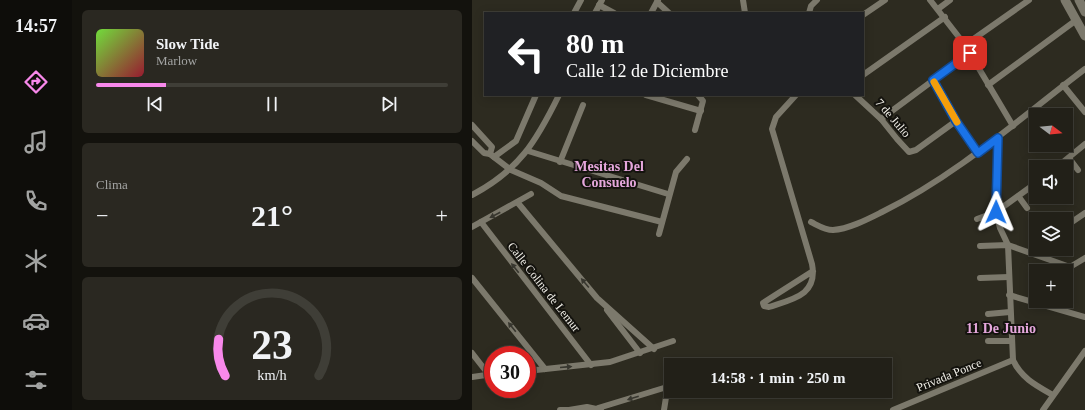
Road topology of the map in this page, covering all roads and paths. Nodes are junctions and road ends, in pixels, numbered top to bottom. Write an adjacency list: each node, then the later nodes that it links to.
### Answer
1 (581, 0): 13 (street)
2 (743, 0): 18 (street)
3 (817, 0): 19 (street)
4 (885, 0): 21 (street)
5 (930, 0): 12 (street)
6 (950, 0): 12 (street)
7 (1029, 0): 25 (street)
8 (1065, 0): 23 (street)
9 (1079, 0): 20 (street)
10 (658, 1): 16 (street); 17 (street)
11 (601, 2): 14 (street); 15 (street)
12 (938, 9): 22 (street)
13 (575, 12)
14 (596, 12)
15 (613, 12)
16 (652, 12)
17 (668, 12)
18 (745, 12)
19 (809, 12)
20 (1085, 12)
21 (864, 14)
22 (945, 17): 25 (street); 28 (street)
23 (1075, 21): 24 (street); 30 (street)
24 (1085, 36)
25 (965, 45): 26 (street)
26 (970, 53): 29 (street); 30 (street)
27 (1085, 69): 31 (street)
28 (864, 74)
29 (933, 80): 41 (street); 42 (street)
30 (988, 85): 44 (street)
31 (1063, 86): 40 (street); 44 (street)
32 (536, 96): 51 (street)
33 (558, 96): 49 (street)
34 (649, 96): 39 (street)
35 (699, 96): 39 (street)
36 (795, 96): 79 (street)
37 (856, 96): 41 (street, 7 de Julio)
38 (583, 105): 55 (street)
39 (701, 112): 45 (street)
40 (1085, 112)
41 (881, 119): 42 (street, 7 de Julio)
42 (956, 121): 50 (street)
43 (472, 125): 51 (street)
44 (1013, 126): 46 (street)
45 (695, 130)
46 (998, 138): 50 (street); 65 (street)
47 (472, 141): 51 (street)
48 (1085, 144): 52 (street)
49 (528, 151): 55 (street); 56 (street)
50 (978, 153): 71 (street)
51 (492, 156): 56 (street)
52 (1069, 158): 54 (street); 57 (street)
53 (687, 159): 60 (street)
54 (1066, 160)
55 (560, 162): 60 (street)
56 (511, 170): 61 (street); 70 (street)
57 (1078, 170)
58 (1029, 189): 62 (street)
59 (531, 194): 63 (street)
60 (668, 194): 70 (street)
61 (472, 196)
62 (1019, 197): 64 (street); 65 (street)
63 (518, 203): 69 (street, one-way to 69); 84 (street, one-way to 63)
64 (1027, 208)
65 (996, 212): 67 (street); 74 (street)
66 (1085, 213): 68 (street)
67 (976, 219)
68 (1073, 221)
69 (481, 222): 72 (street); 96 (street, Calle Colina de Lemur, one-way to 69)
70 (662, 222): 73 (street)
71 (811, 222)
72 (472, 227)
73 (659, 234)
74 (1008, 245): 75 (street); 76 (street); 80 (street)
75 (980, 246)
76 (1029, 251)
77 (1042, 256): 78 (street)
78 (1085, 258)
79 (813, 271): 79 (street)
80 (1009, 276): 82 (street); 83 (street)
81 (472, 278): 98 (street, one-way to 81)
82 (980, 278)
83 (1009, 295): 85 (street); 87 (street)
84 (597, 298): 91 (street); 94 (street)
85 (1010, 312): 86 (street); 90 (street)
86 (988, 314)
87 (1085, 317)
88 (673, 341): 91 (street)
89 (988, 341): 90 (street)
90 (1011, 341): 95 (street)
91 (654, 349): 94 (street)
92 (1085, 351): 103 (street)
93 (472, 353): 97 (street)
94 (640, 353): 96 (street)
95 (1013, 360): 103 (street); 109 (street, Privada Ponce)
96 (591, 365): 98 (street, one-way to 96)
97 (484, 367)
98 (545, 369): 99 (street)
99 (536, 370)
100 (484, 376): 101 (street)
101 (472, 377)
102 (664, 388): 105 (street, one-way to 105)
103 (1053, 395): 110 (street)
104 (666, 398): 108 (street)
105 (600, 409): 107 (street)
106 (560, 410): 107 (street)
107 (569, 410)
108 (664, 410)
109 (894, 410)
110 (1043, 410)

